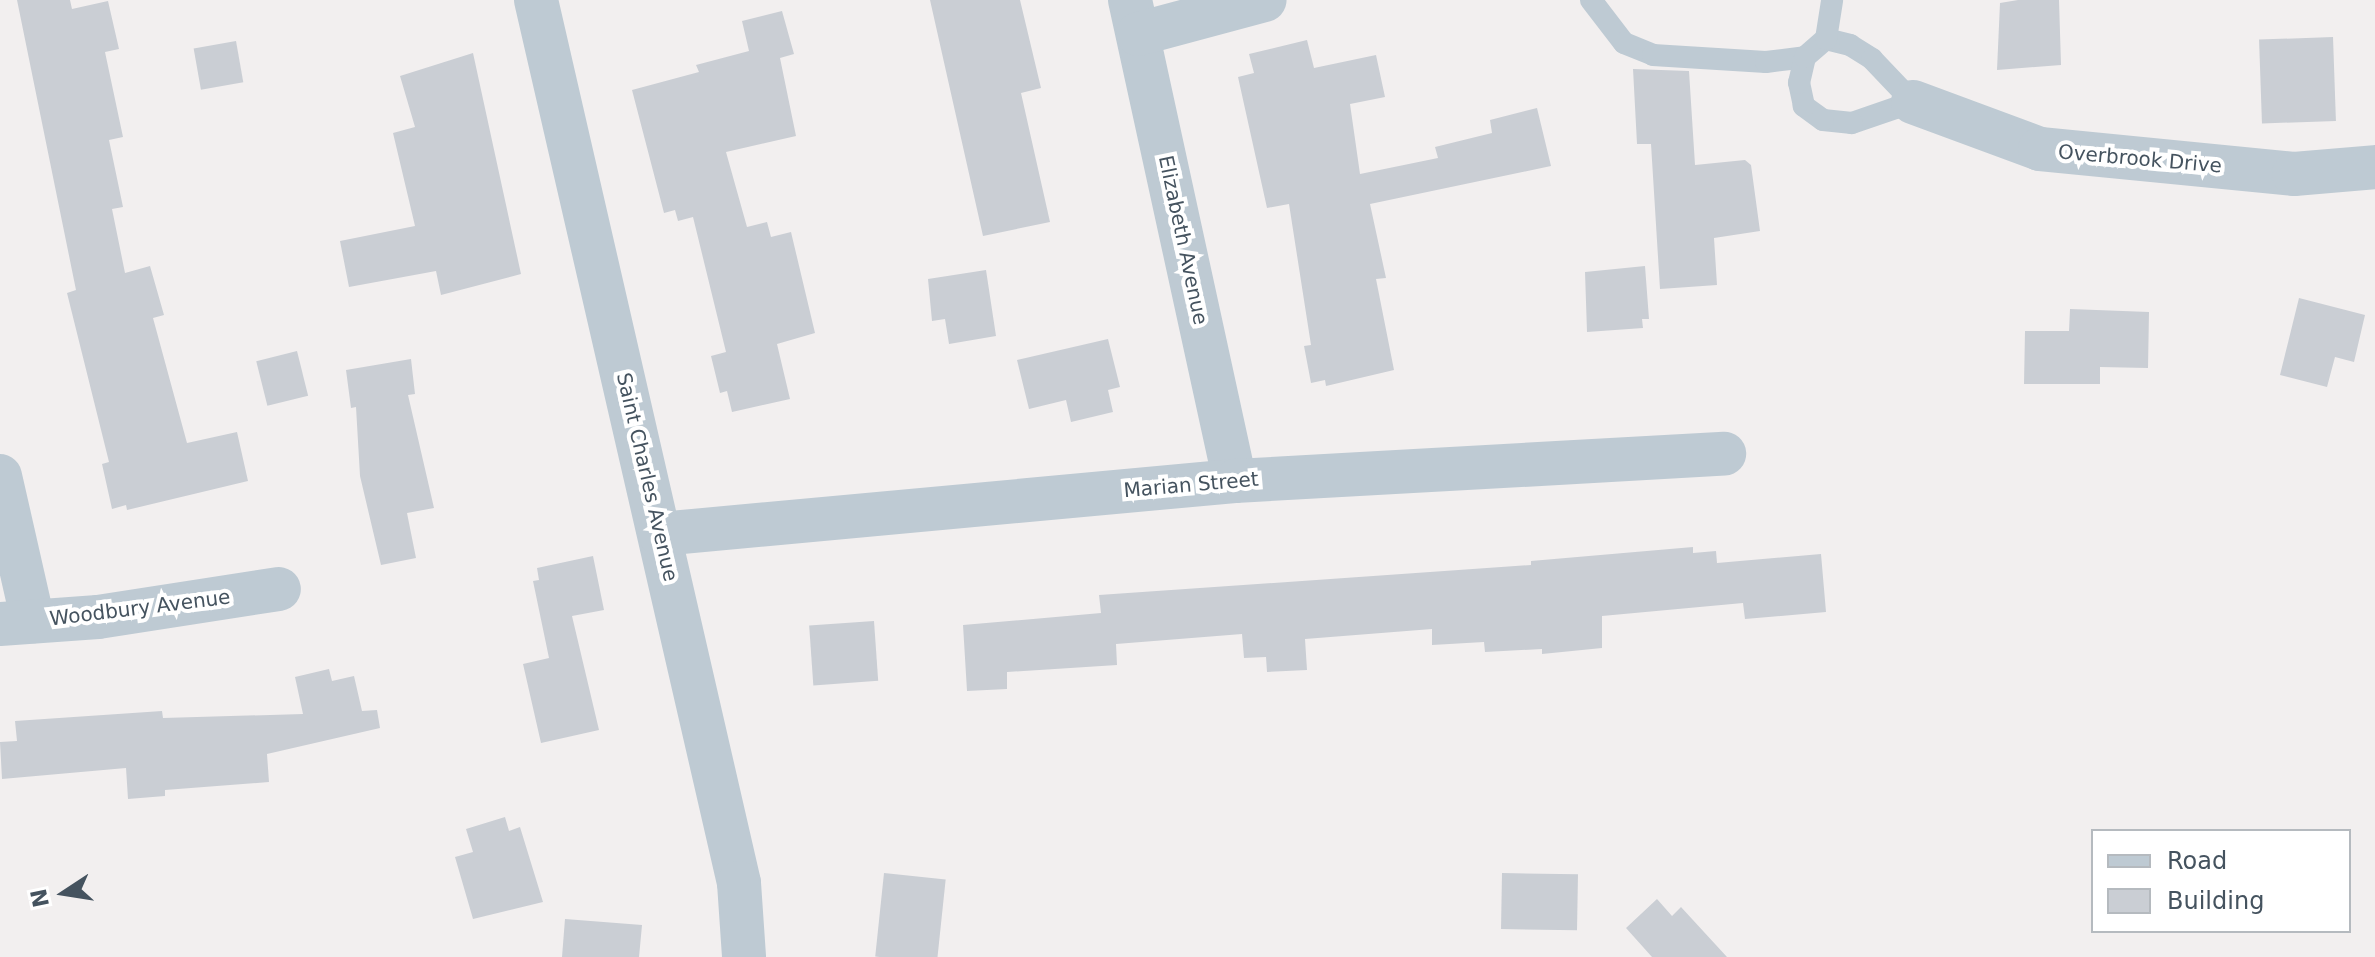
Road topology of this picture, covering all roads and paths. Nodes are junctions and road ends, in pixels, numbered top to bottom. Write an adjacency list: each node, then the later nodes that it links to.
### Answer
1 (536, 0): 13 (street, Saint Charles Avenue)
2 (1265, 0): 5 (street)
3 (1591, 0): 7 (lane)
4 (1832, 0): 6 (lane)
5 (1134, 17): 12 (street, Elizabeth Avenue)
6 (1826, 39): 7 (lane); 8 (lane)
7 (1805, 57): 8 (lane)
8 (1913, 102): 9 (street, Overbrook Drive)
9 (2375, 167)
10 (1724, 454): 12 (street, Marian Street)
11 (0, 476): 15 (street)
12 (1235, 481): 13 (street, Marian Street)
13 (660, 534): 16 (street, Saint Charles Avenue)
14 (279, 589): 15 (street, Woodbury Avenue)
15 (16, 623)
16 (744, 957)

